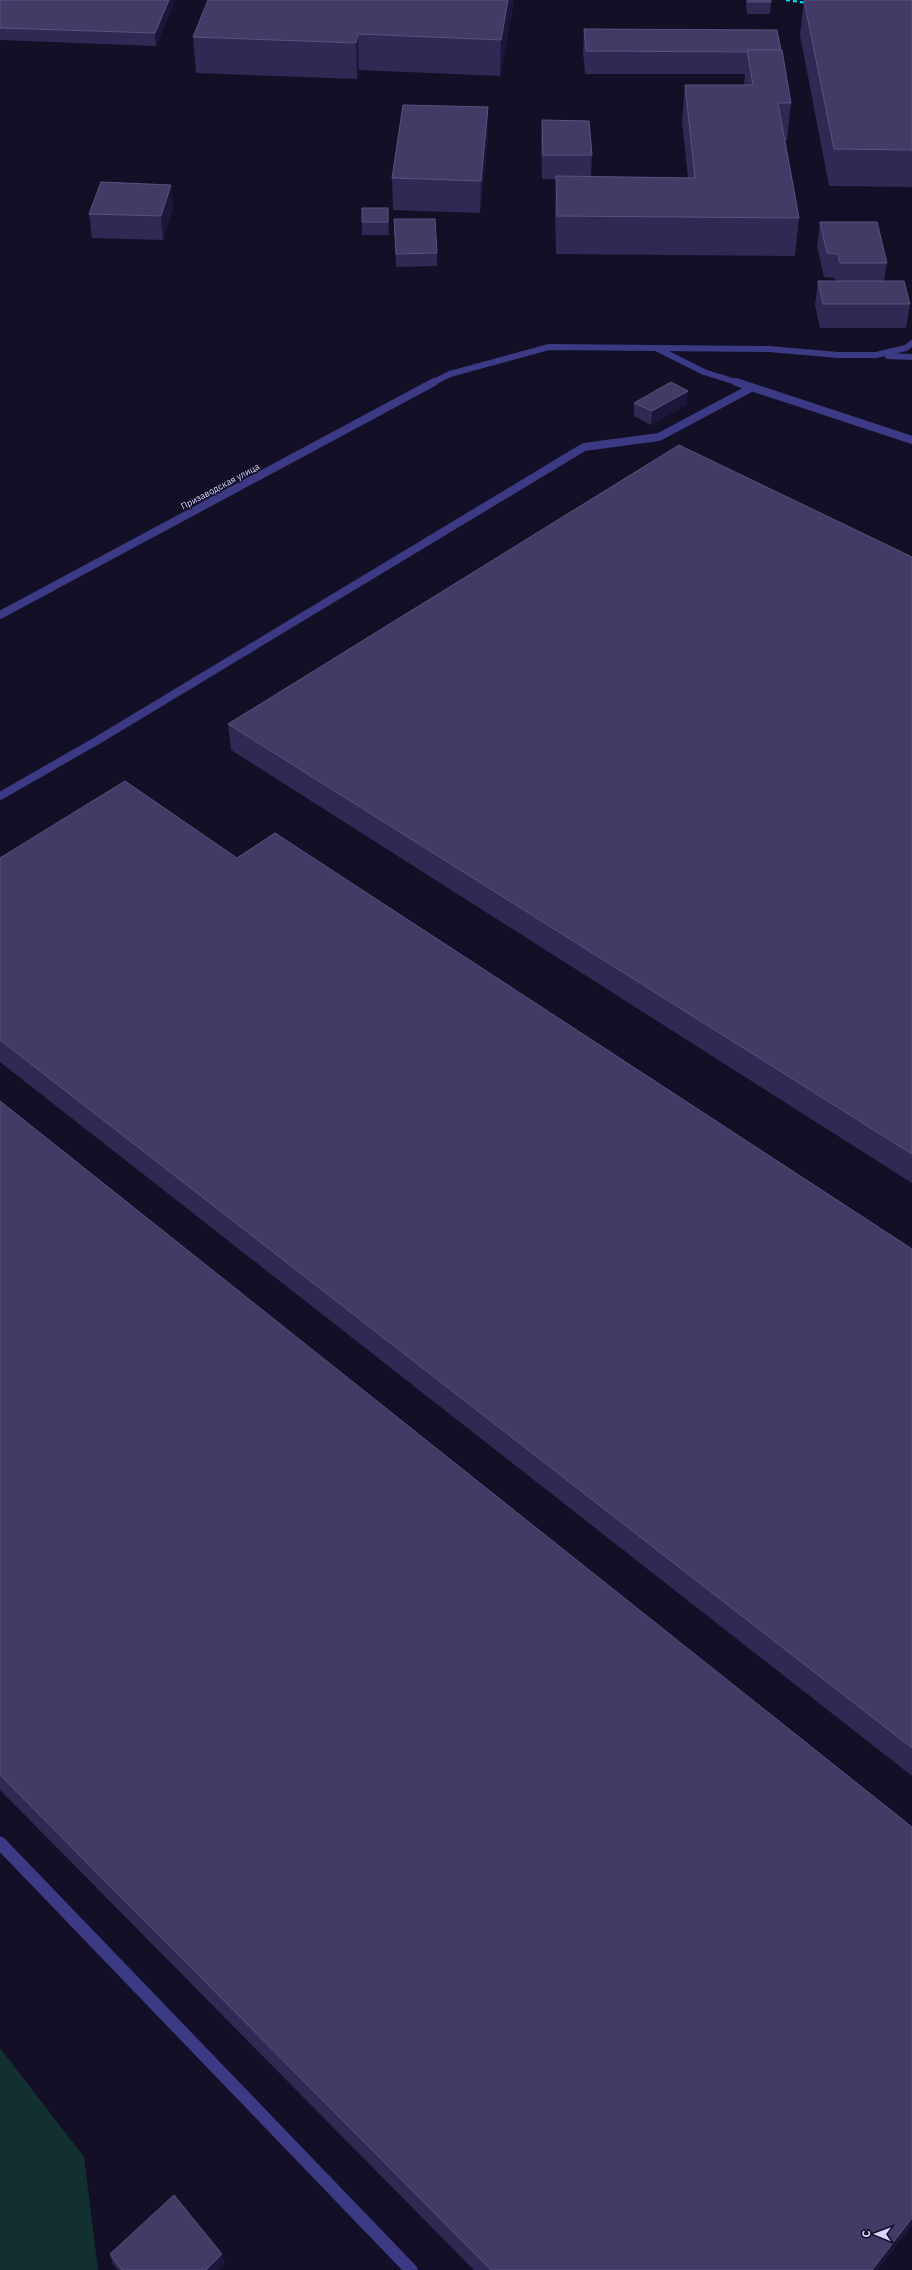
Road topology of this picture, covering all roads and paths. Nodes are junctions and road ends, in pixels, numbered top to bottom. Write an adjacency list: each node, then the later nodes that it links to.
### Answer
1 (912, 343): 3 (street)
2 (656, 348): 3 (street, Призаводская улица); 5 (street); 7 (street, Призаводская улица)
3 (876, 355): 4 (street)
4 (912, 357)
5 (751, 388): 6 (street); 8 (street)
6 (912, 440)
7 (0, 615)
8 (0, 796)
9 (0, 1843): 10 (street)
10 (411, 2270)

